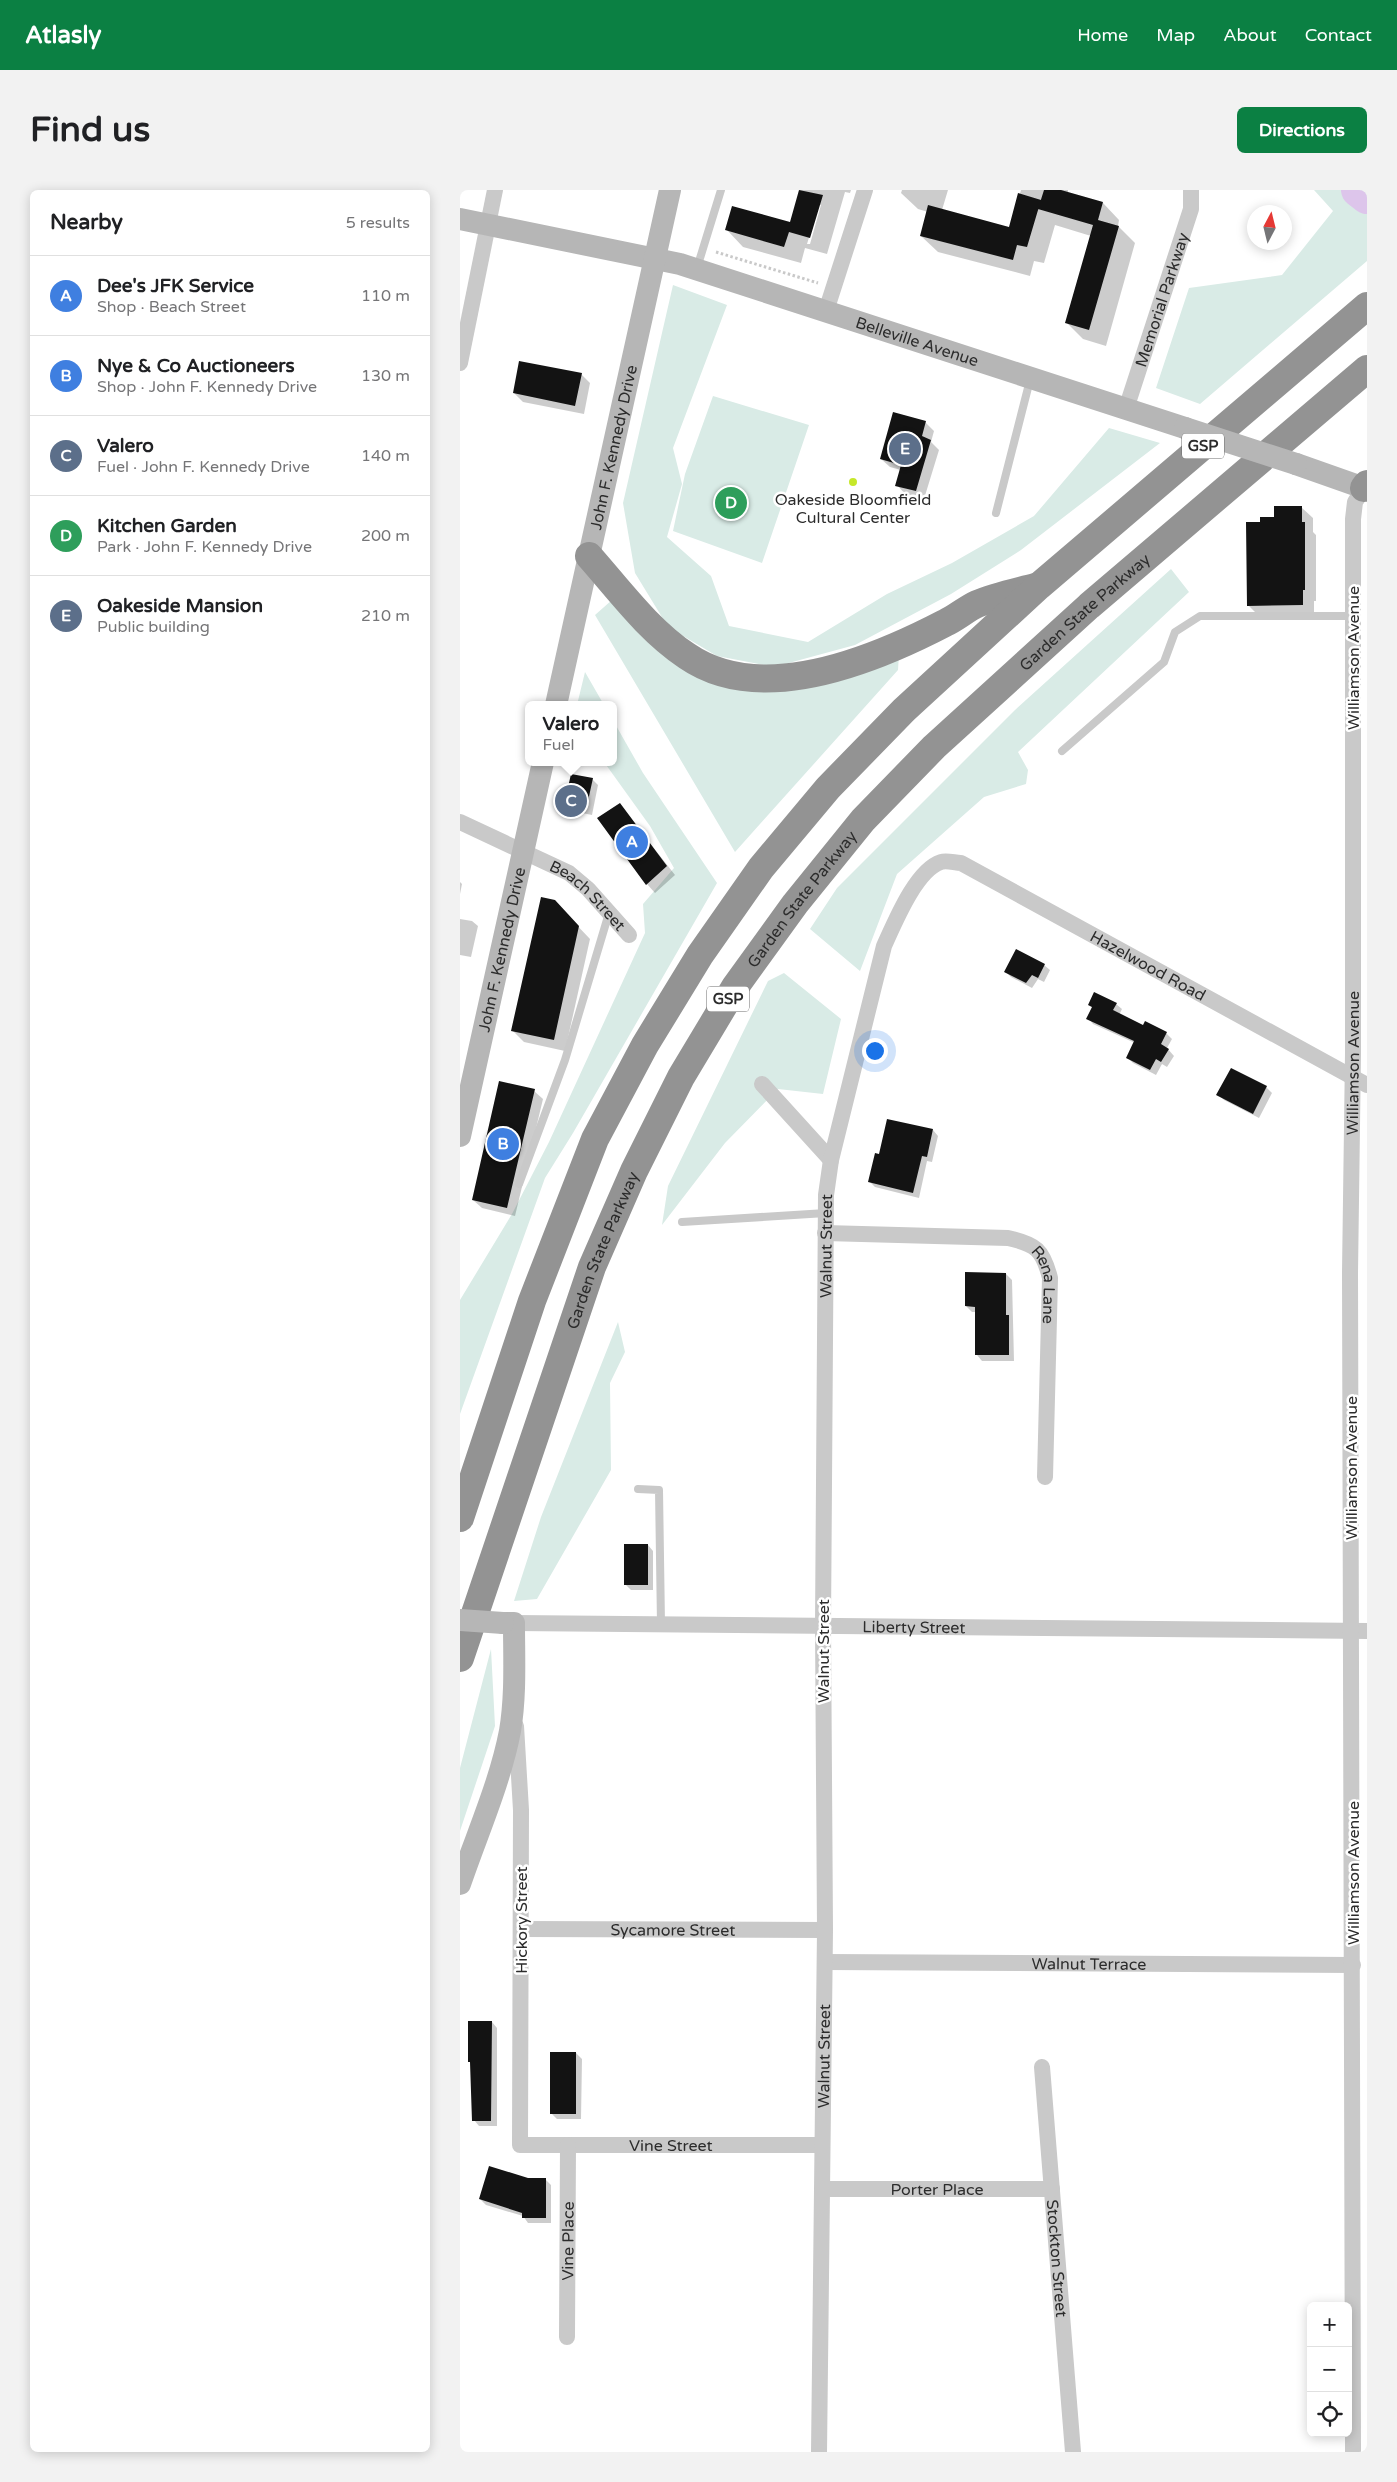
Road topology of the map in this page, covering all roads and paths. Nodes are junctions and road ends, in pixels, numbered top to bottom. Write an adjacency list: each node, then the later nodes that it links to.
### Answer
1 (495, 190): 7 (street)
2 (670, 190): 9 (main road, John F. Kennedy Drive)
3 (721, 190): 10 (lane)
4 (865, 190): 13 (street)
5 (1191, 190): 17 (street, Memorial Parkway)
6 (460, 219): 7 (main road, Belleville Avenue)
7 (488, 224): 9 (main road, Belleville Avenue); 14 (street)
8 (714, 251): 11 (path)
9 (654, 257): 10 (main road, Belleville Avenue); 20 (main road, John F. Kennedy Drive)
10 (696, 270): 13 (main road, Belleville Avenue)
11 (820, 284)
12 (1367, 306): 21 (highway, GSP)
13 (826, 311): 16 (main road, Belleville Avenue)
14 (460, 363)
15 (1367, 369): 42 (highway, Garden State Parkway / GSP)
16 (1031, 378): 17 (main road, Belleville Avenue); 19 (lane)
17 (1126, 409): 18 (main road, Belleville Avenue, bridge)
18 (1366, 487): 22 (street, Williamson Avenue)
19 (996, 513)
20 (589, 556): 21 (highway); 23 (main road, John F. Kennedy Drive)
21 (1039, 586): 41 (highway, GSP)
22 (1353, 616): 24 (lane); 31 (street, Williamson Avenue)
23 (557, 701)
24 (1062, 751)
25 (542, 766): 27 (main road, John F. Kennedy Drive)
26 (460, 822): 27 (street, Beach Street)
27 (523, 851): 29 (street, Beach Street); 33 (main road, John F. Kennedy Drive)
28 (928, 869): 31 (street, Hazelwood Road); 34 (street, Walnut Street)
29 (609, 913): 30 (street, Beach Street); 35 (lane)
30 (629, 935)
31 (1360, 1082): 46 (street, Williamson Avenue)
32 (762, 1084): 34 (street)
33 (460, 1136)
34 (831, 1160): 36 (street, Walnut Street)
35 (519, 1184)
36 (826, 1213): 37 (lane); 38 (street, Walnut Street)
37 (682, 1222)
38 (825, 1233): 39 (street, Rena Lane); 45 (street, Walnut Street)
39 (1045, 1477)
40 (638, 1489): 44 (lane)
41 (460, 1518)
42 (467, 1618): 43 (main road, Liberty Street, bridge); 47 (highway, Garden State Parkway / GSP); 48 (highway)
43 (509, 1623): 44 (street, Liberty Street); 49 (main road)
44 (661, 1624): 45 (street, Liberty Street)
45 (823, 1626): 46 (street, Liberty Street); 52 (street, Walnut Street)
46 (1359, 1631): 54 (street, Williamson Avenue)
47 (460, 1658)
48 (460, 1673)
49 (514, 1695): 50 (main road); 51 (street, Hickory Street)
50 (460, 1884)
51 (520, 1929): 52 (street, Sycamore Street); 56 (street, Hickory Street)
52 (825, 1930): 53 (street, Walnut Street)
53 (825, 1962): 54 (street, Walnut Terrace); 58 (street, Walnut Street)
54 (1353, 1965): 64 (street, Williamson Avenue)
55 (1042, 2067): 59 (street, Stockton Street)
56 (520, 2145): 57 (street, Vine Street)
57 (568, 2145): 58 (street, Vine Street); 61 (street, Vine Place)
58 (822, 2145): 60 (street, Walnut Street)
59 (1052, 2189): 60 (street, Porter Place); 63 (street, Stockton Street)
60 (822, 2190): 62 (street, Walnut Street)
61 (567, 2337)
62 (819, 2452)
63 (1073, 2452)
64 (1353, 2452)

